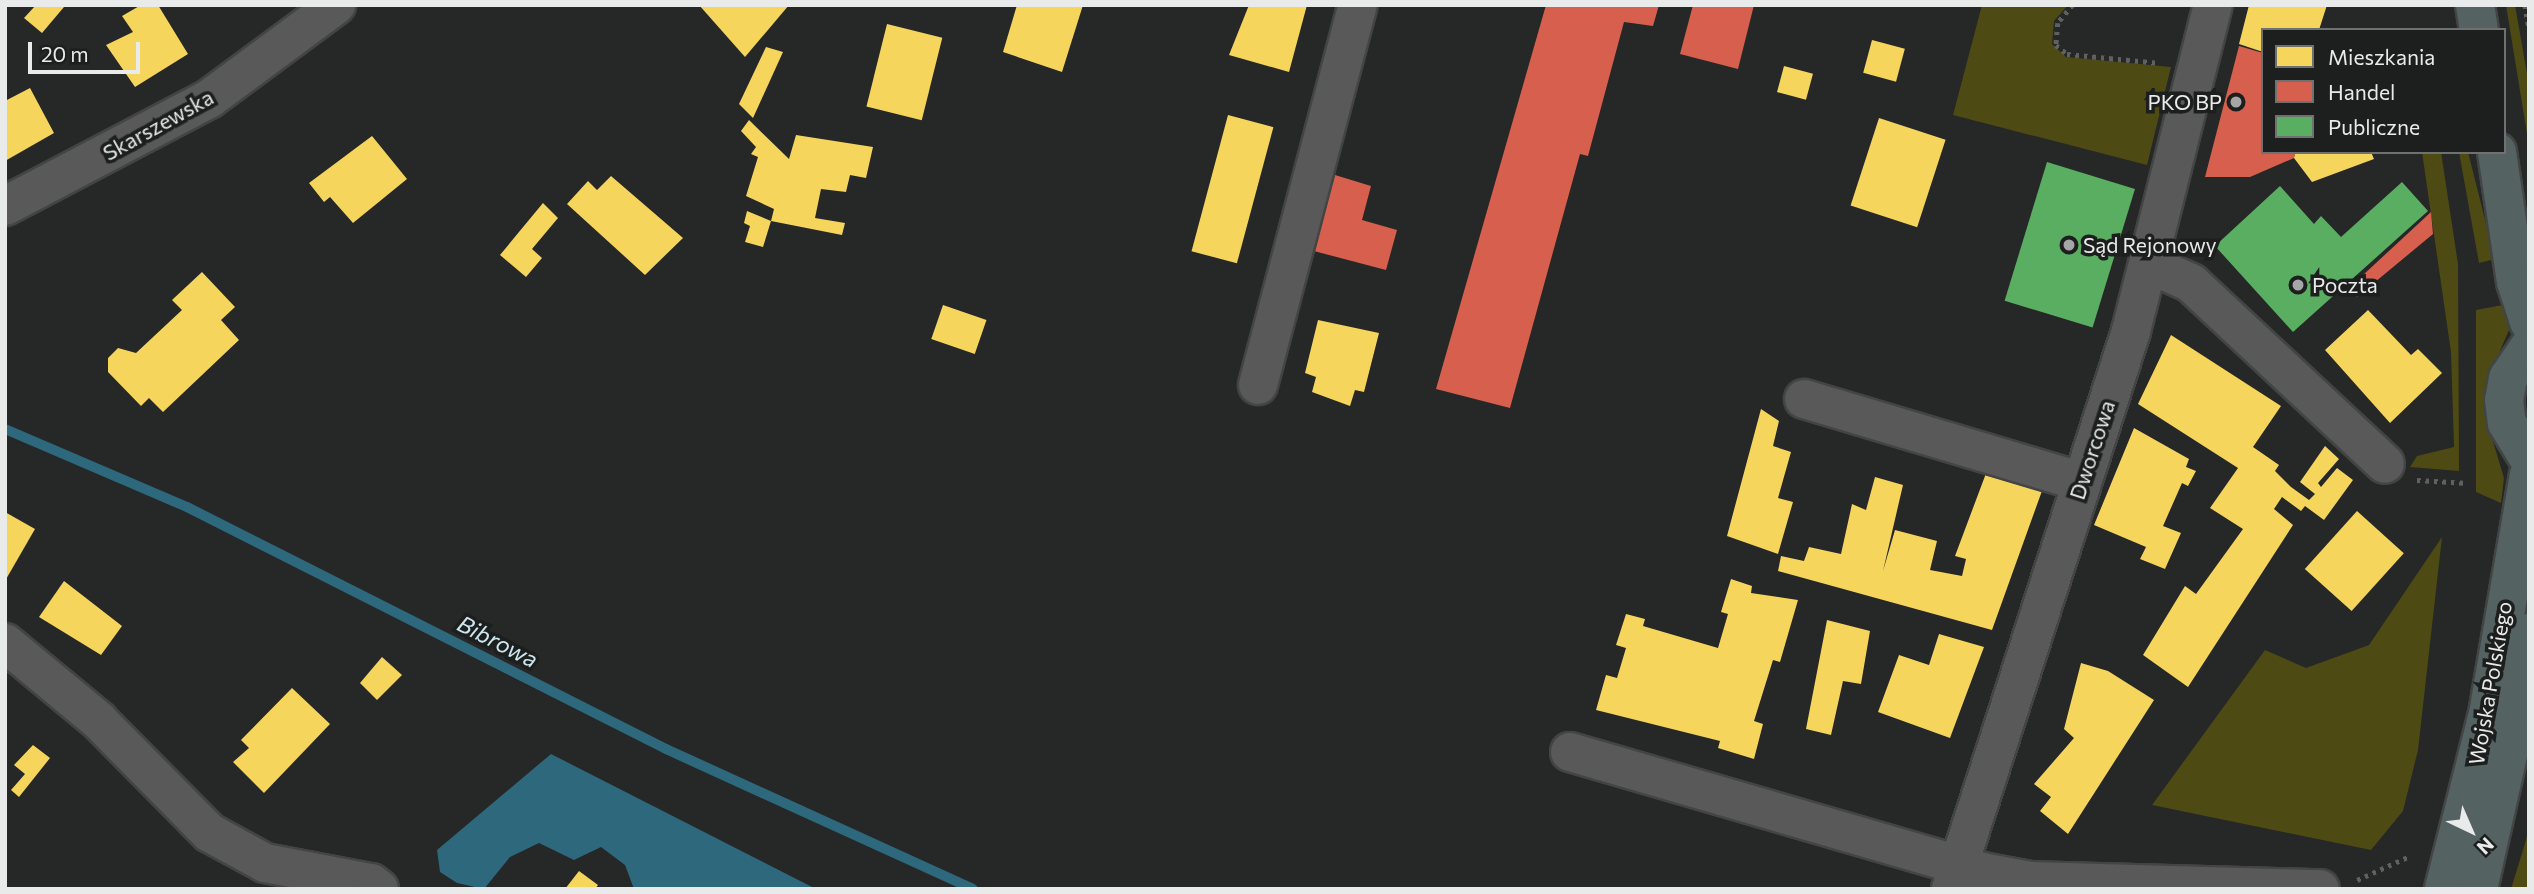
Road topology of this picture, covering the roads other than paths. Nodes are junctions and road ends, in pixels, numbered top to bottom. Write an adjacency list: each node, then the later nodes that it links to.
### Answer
1 (336, 5): 8 (street, Skarszewska)
2 (1358, 5): 13 (street)
3 (2213, 5): 10 (street, Dworcowa)
4 (2475, 5): 5 (main road)
5 (2479, 28)
6 (2497, 154): 7 (main road)
7 (2505, 201): 9 (main road); 11 (main road)
8 (5, 206)
9 (2529, 238)
10 (2151, 265): 16 (street); 18 (street, Dworcowa)
11 (2529, 322)
12 (2529, 347): 15 (main road)
13 (1258, 385)
14 (1804, 399): 18 (street)
15 (2529, 459)
16 (2395, 471)
17 (2529, 475): 25 (main road, Wojska Polskiego)
18 (2082, 482): 22 (street, Dworcowa)
19 (2529, 633): 26 (main road, Wojska Polskiego)
20 (5, 643): 24 (street)
21 (1570, 752): 22 (street)
22 (1955, 877): 23 (street)
23 (2334, 886)
24 (379, 889)
25 (2444, 889)
26 (2478, 889)

